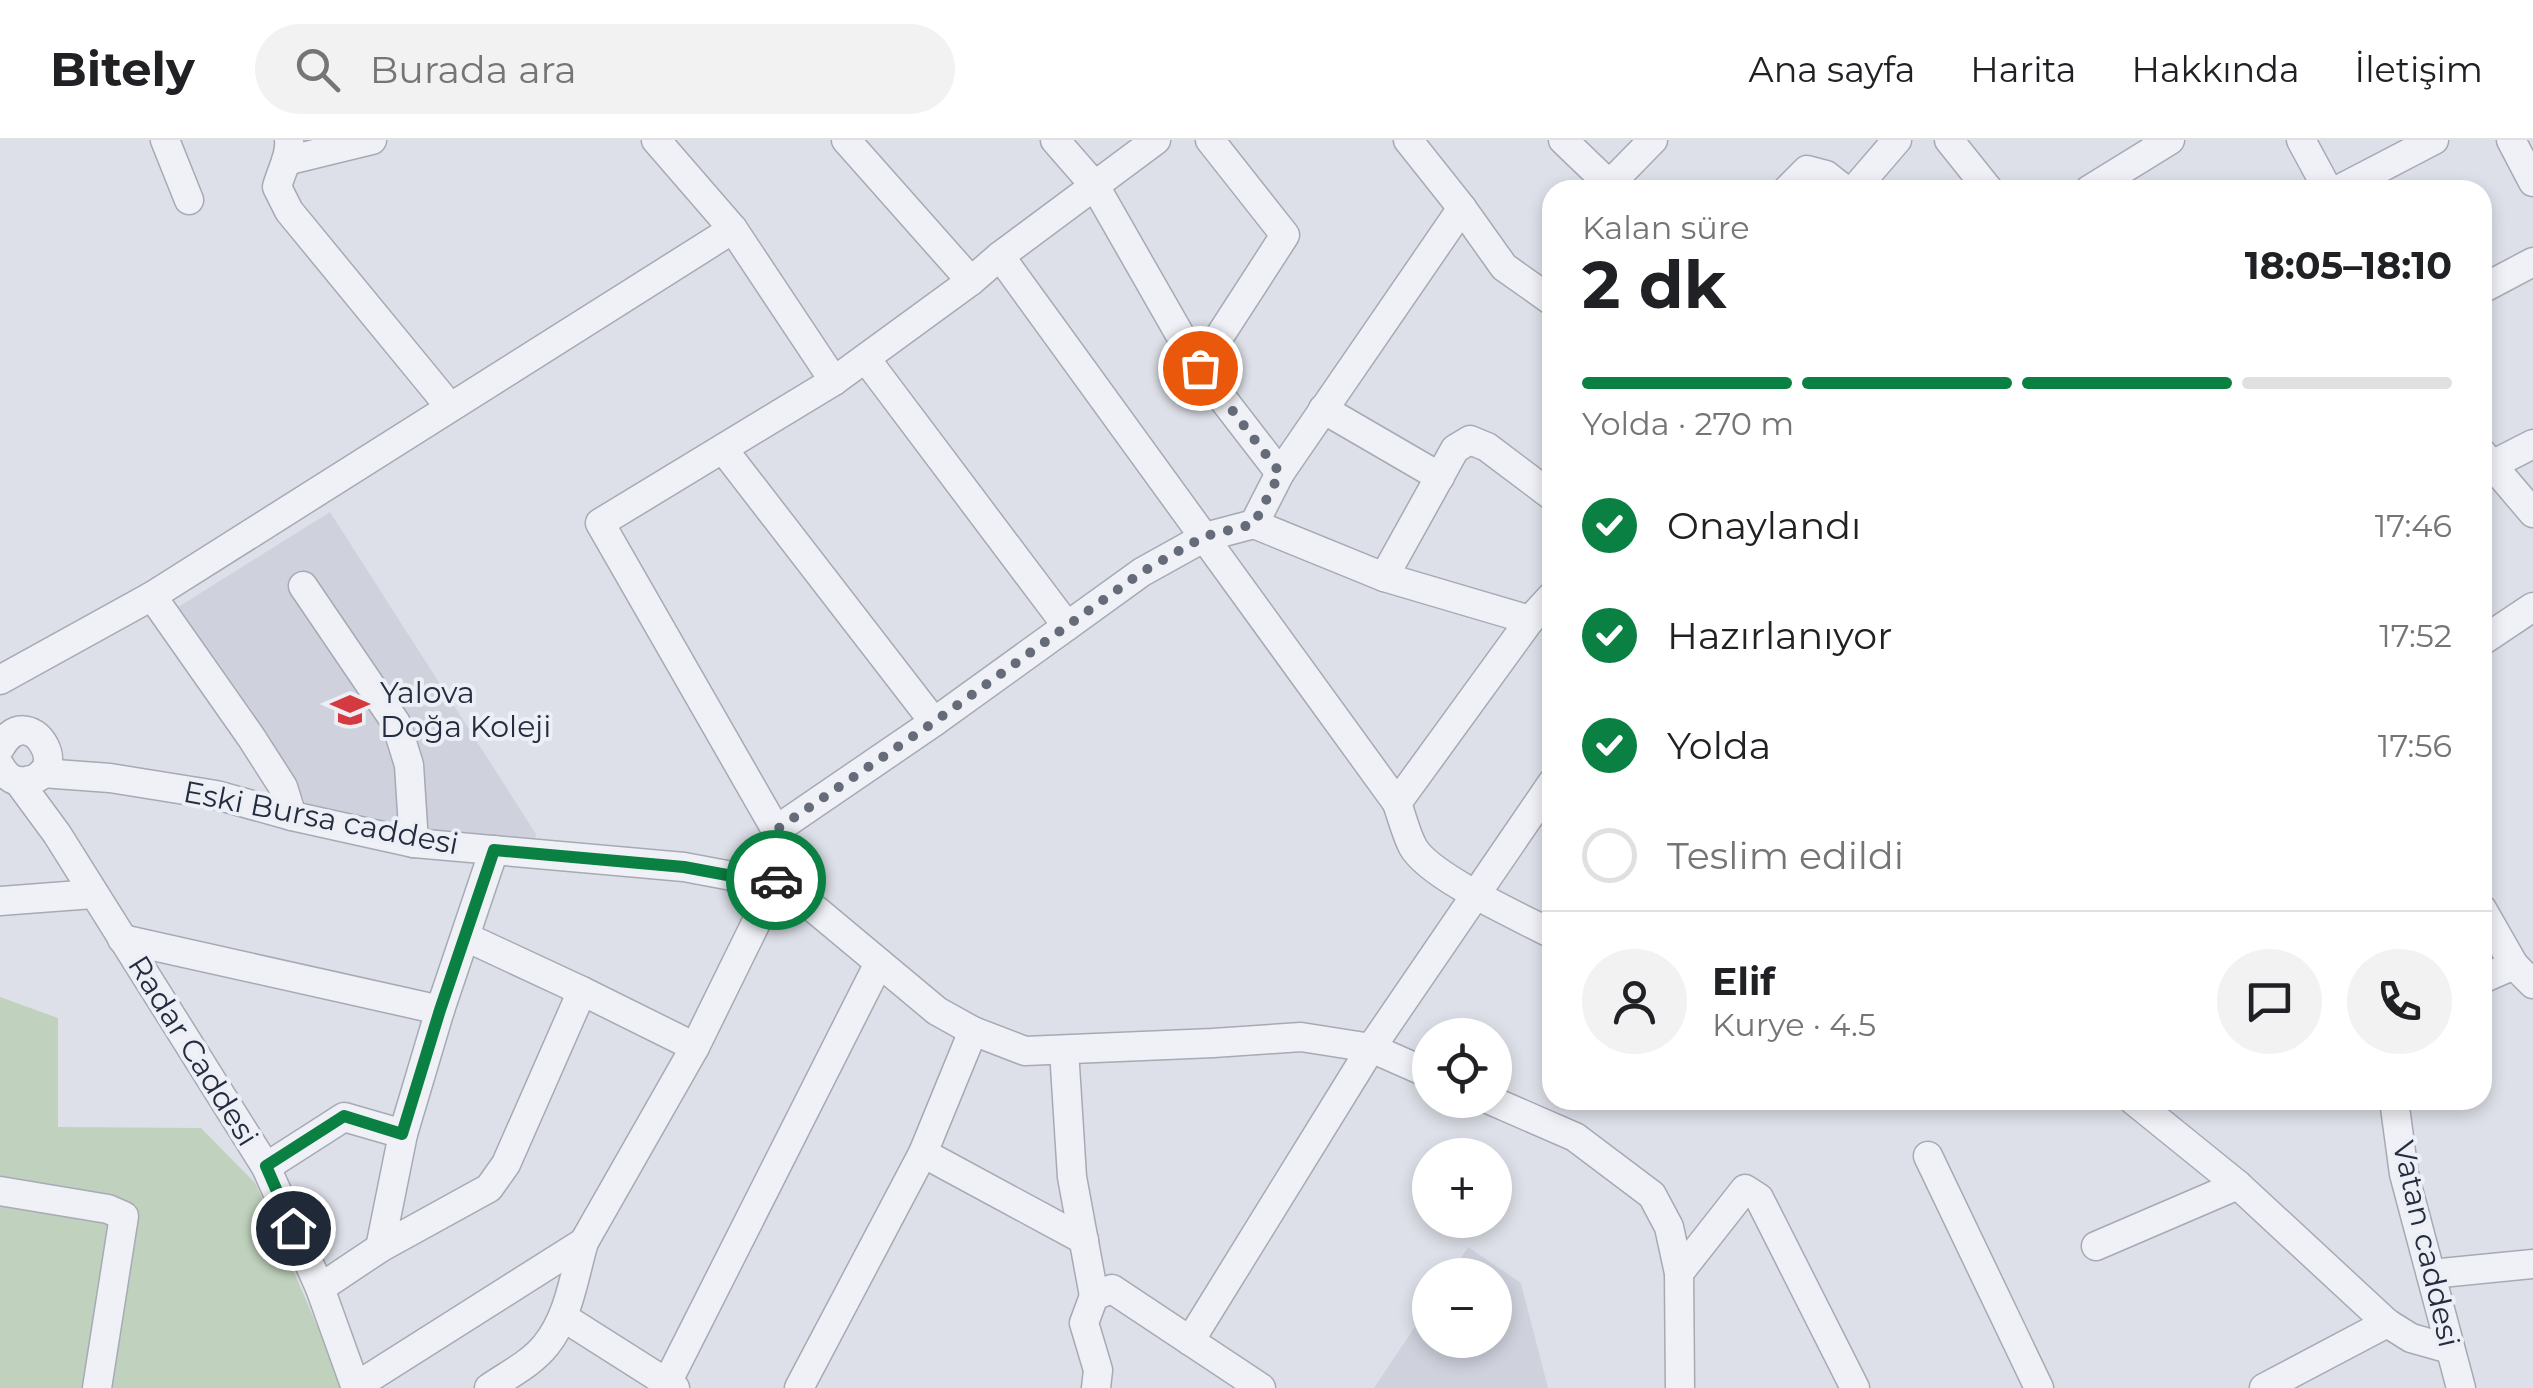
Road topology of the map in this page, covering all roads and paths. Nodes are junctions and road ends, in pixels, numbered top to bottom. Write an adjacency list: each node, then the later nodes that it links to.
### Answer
1 (166, 140): 29 (street)
2 (372, 140): 17 (street)
3 (656, 140): 31 (street)
4 (846, 140): 34 (street)
5 (1054, 140): 28 (street)
6 (1156, 140): 28 (street)
7 (1210, 140): 38 (street)
8 (1408, 140): 30 (street)
9 (1563, 140): 18 (street)
10 (1653, 140): 19 (street)
11 (1897, 140): 22 (street)
12 (1949, 140): 23 (street)
13 (2170, 140): 24 (street)
14 (2301, 140): 25 (street)
15 (2434, 140): 26 (street)
16 (2510, 140): 27 (street)
17 (287, 150): 40 (street)
18 (1602, 180)
19 (1617, 180)
20 (1797, 180): 21 (street)
21 (1832, 180)
22 (1863, 180)
23 (1981, 180)
24 (2105, 180)
25 (2323, 180)
26 (2357, 180)
27 (2533, 182)
28 (1095, 186): 32 (street); 38 (street)
29 (189, 200)
30 (1462, 208): 36 (street); 41 (street)
31 (734, 229): 39 (street); 40 (street)
32 (1000, 256): 34 (street); 51 (street)
33 (2533, 262): 35 (street)
34 (971, 282): 37 (street)
35 (2492, 285)
36 (1542, 294)
37 (866, 358): 39 (street); 58 (street)
38 (1200, 368): 46 (street)
39 (834, 381): 43 (street)
40 (450, 407): 54 (street)
41 (1323, 409): 46 (street); 47 (street)
42 (2533, 444): 44 (street)
43 (723, 449): 61 (street); 67 (street)
44 (2492, 461)
45 (2492, 469): 49 (street)
46 (1280, 473): 50 (street)
47 (1440, 476): 48 (street); 52 (street)
48 (1542, 489)
49 (2533, 513)
50 (1254, 524): 51 (street); 52 (street)
51 (1205, 536): 58 (street); 65 (street)
52 (1384, 577): 56 (street)
53 (303, 586): 68 (street)
54 (152, 596): 60 (street); 66 (street)
55 (2533, 607): 59 (street)
56 (1542, 610)
57 (1542, 613): 65 (street)
58 (1067, 626): 61 (street)
59 (2492, 634)
60 (0, 680)
61 (934, 722): 67 (street)
62 (6, 734): 63 (street, Eski Bursa caddesi)
63 (29, 768): 66 (street, Eski Bursa caddesi); 71 (street, Radar Caddesi)
64 (1542, 798): 72 (street)
65 (1397, 802): 72 (street)
66 (292, 816): 68 (street, Eski Bursa caddesi)
67 (776, 830): 70 (street)
68 (414, 843): 69 (street, Eski Bursa caddesi)
69 (494, 850): 70 (street, Eski Bursa caddesi); 76 (street)
70 (776, 884): 78 (street, Eski Bursa caddesi); 84 (street)
71 (92, 894): 73 (street); 77 (street, Radar Caddesi)
72 (1477, 895): 75 (street); 85 (street)
73 (0, 900)
74 (2492, 925): 79 (street)
75 (1542, 929)
76 (466, 937): 81 (street); 82 (street)
77 (122, 938): 82 (street); 94 (street, Radar Caddesi)
78 (879, 962): 83 (street, Eski Bursa caddesi); 111 (street)
79 (2524, 975): 80 (street)
80 (2492, 978)
81 (582, 991): 84 (street); 100 (street)
82 (440, 1010): 91 (street)
83 (974, 1031): 86 (street, Eski Bursa caddesi); 92 (street)
84 (696, 1047): 98 (street)
85 (1371, 1048): 86 (street, Eski Bursa caddesi); 87 (street, Eski Bursa caddesi); 108 (street)
86 (1064, 1050): 97 (street)
87 (1412, 1066)
88 (1512, 1110): 102 (street)
89 (2147, 1110): 95 (street)
90 (2395, 1110): 103 (street, Vatan caddesi)
91 (402, 1134): 94 (street); 100 (street)
92 (923, 1152): 97 (street); 115 (street)
93 (1928, 1156): 120 (street)
94 (266, 1166): 104 (street, Radar Caddesi)
95 (2238, 1185): 99 (street); 107 (street)
96 (0, 1191): 113 (street)
97 (1084, 1240): 105 (street)
98 (584, 1242): 106 (street); 112 (street)
99 (2096, 1246)
100 (380, 1248): 104 (street)
101 (2533, 1264): 103 (street)
102 (1679, 1273): 118 (street); 119 (street)
103 (2431, 1274): 109 (street, Vatan caddesi)
104 (320, 1288): 112 (street, Radar Caddesi)
105 (1094, 1296): 108 (street); 116 (street)
106 (563, 1316): 110 (street); 111 (street)
107 (2387, 1323): 109 (street); 121 (street)
108 (1190, 1341): 117 (street)
109 (2450, 1348): 122 (street, Vatan caddesi)
110 (527, 1376): 114 (street)
111 (671, 1385)
112 (355, 1387)
113 (97, 1388)
114 (489, 1388)
115 (799, 1388)
116 (1096, 1388)
117 (1260, 1388)
118 (1680, 1388)
119 (1855, 1388)
120 (2039, 1388)
121 (2264, 1388)
122 (2462, 1388)

